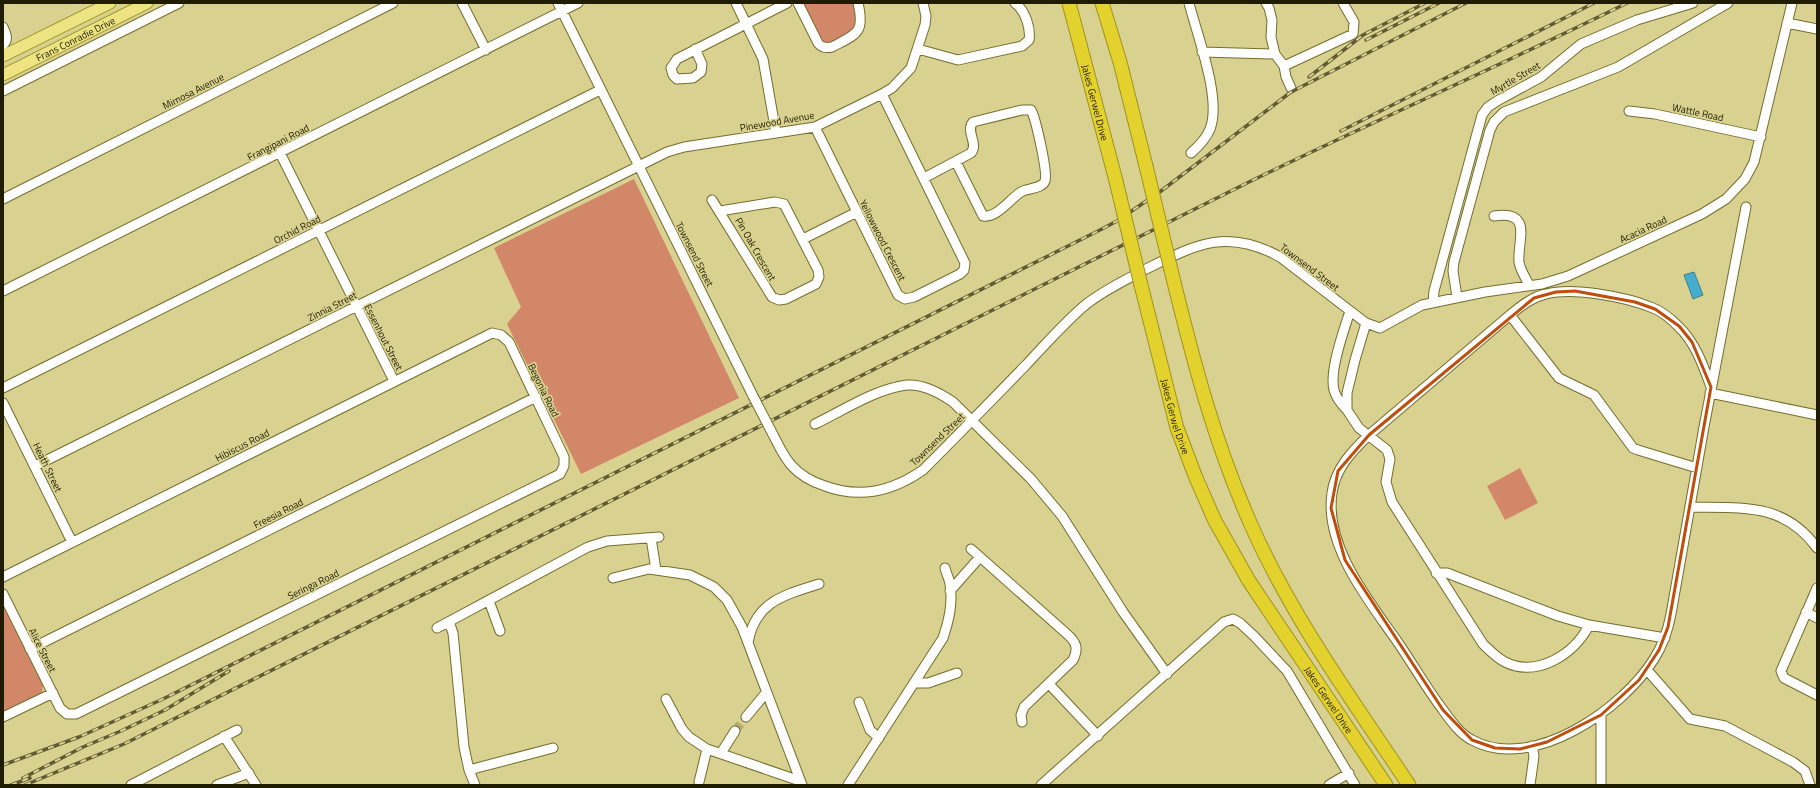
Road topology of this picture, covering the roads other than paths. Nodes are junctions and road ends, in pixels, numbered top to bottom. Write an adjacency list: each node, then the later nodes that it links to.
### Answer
1 (110, 3): 33 (main road, Frans Conradie Drive)
2 (147, 3): 35 (main road, Frans Conradie Drive)
3 (179, 3): 38 (street)
4 (393, 3): 49 (street, Mimosa Avenue)
5 (462, 3): 30 (street)
6 (558, 3): 22 (street, Townsend Street)
7 (578, 3): 22 (street)
8 (736, 3): 23 (street)
9 (787, 3): 23 (street)
10 (798, 3): 11 (street)
11 (858, 3)
12 (923, 3): 29 (street, Pinewood Avenue)
13 (1015, 3): 29 (street)
14 (1069, 3): 110 (highway, Jakes Gerwel Drive, bridge)
15 (1102, 3): 131 (highway, Jakes Gerwel Drive, bridge)
16 (1189, 3): 31 (street)
17 (1266, 3): 32 (street)
18 (1343, 3): 34 (street)
19 (1693, 3): 60 (street, Myrtle Street)
20 (1728, 3): 59 (street)
21 (1792, 3): 24 (street, Acacia Road)
22 (562, 12): 30 (street, Frangipani Road); 37 (street, Townsend Street)
23 (746, 23): 28 (street); 42 (street)
24 (1788, 23): 26 (street); 43 (street, Acacia Road)
25 (3, 27): 27 (street)
26 (1817, 29)
27 (5, 43)
28 (695, 49)
29 (918, 49): 39 (street, Pinewood Avenue)
30 (486, 50): 44 (street, Frangipani Road)
31 (1202, 52): 32 (street); 45 (street)
32 (1275, 54): 34 (street)
33 (3, 56)
34 (1284, 66): 36 (street)
35 (3, 75)
36 (1291, 88)
37 (600, 90): 47 (street, Townsend Street); 55 (street, Orchid Road)
38 (3, 91)
39 (882, 94): 41 (street, Pinewood Avenue); 48 (street, Yellowwood Crescent)
40 (1629, 110): 43 (street, Wattle Road)
41 (815, 127): 42 (street, Pinewood Avenue); 53 (street, Yellowwood Crescent)
42 (776, 133): 47 (street, Pinewood Avenue)
43 (1761, 137): 57 (street, Acacia Road)
44 (280, 153): 55 (street, Essenhout Street); 58 (street, Frangipani Road)
45 (1191, 153)
46 (956, 162): 46 (street); 48 (street)
47 (639, 166): 61 (street, Zinnia Street); 73 (street, Townsend Street, bridge)
48 (924, 178): 53 (street, Yellowwood Crescent)
49 (3, 199)
50 (712, 200): 52 (street, Pin Oak Crescent)
51 (1746, 207): 68 (street)
52 (720, 211): 56 (street, Pin Oak Crescent); 56 (street, Pin Oak Crescent)
53 (857, 212): 56 (street)
54 (1494, 216): 57 (street)
55 (318, 230): 61 (street, Essenhout Street); 67 (street, Orchid Road)
56 (803, 239)
57 (1529, 285): 59 (street, Acacia Road)
58 (3, 292)
59 (1457, 297): 60 (street, Acacia Road)
60 (1433, 302): 64 (street, Acacia Road)
61 (356, 306): 66 (street, Essenhout Street); 76 (street, Zinnia Street)
62 (1350, 311): 64 (street, Townsend Street); 71 (street); 73 (street, Townsend Street)
63 (1510, 316): 68 (street); 75 (street); 78 (street)
64 (1366, 323): 71 (street)
65 (492, 333): 66 (street, Hibiscus Road); 69 (street, Begonia Road)
66 (394, 381): 80 (street, Hibiscus Road)
67 (3, 388)
68 (1711, 390): 72 (street); 78 (street)
69 (536, 397): 77 (street, Begonia Road); 102 (street, Freesia Road)
70 (3, 403): 76 (street, Heath Street)
71 (1347, 410): 75 (street)
72 (1817, 415)
73 (971, 421): 74 (street); 105 (street)
74 (815, 424)
75 (1369, 435): 86 (street); 124 (street)
76 (35, 466): 80 (street, Heath Street)
77 (564, 466): 114 (street, Seringa Road)
78 (1697, 468): 79 (street)
79 (1690, 506): 81 (street); 100 (street)
80 (72, 542): 87 (street, Hibiscus Road)
81 (1817, 548)
82 (971, 550): 83 (street)
83 (980, 557): 91 (street); 107 (street)
84 (945, 568): 91 (street)
85 (656, 570): 88 (street); 93 (street); 101 (street)
86 (1436, 573): 97 (street); 97 (street)
87 (3, 577)
88 (613, 578)
89 (819, 584): 101 (street)
90 (1817, 588): 94 (street)
91 (950, 591): 106 (street)
92 (3, 594): 102 (street, Alice Street)
93 (490, 601): 96 (street); 99 (street)
94 (1806, 612): 95 (street); 111 (street)
95 (1817, 618)
96 (449, 622): 98 (street); 128 (street)
97 (1589, 625): 100 (street)
98 (437, 628)
99 (500, 630)
100 (1665, 638): 103 (street)
101 (748, 644): 108 (street)
102 (30, 649): 109 (street, Alice Street)
103 (1647, 670): 115 (street); 147 (street)
104 (957, 673): 106 (street)
105 (1167, 674): 122 (street); 130 (street)
106 (915, 683): 123 (street)
107 (1049, 684): 118 (street); 122 (street)
108 (766, 693): 117 (street); 133 (street)
109 (53, 694): 114 (street, Alice Street); 116 (street)
110 (1325, 694): 142 (highway); 143 (highway, Jakes Gerwel Drive)
111 (1817, 695)
112 (666, 699): 126 (street)
113 (859, 702): 123 (street)
114 (67, 714)
115 (1601, 715): 124 (street); 146 (street)
116 (3, 717)
117 (746, 717)
118 (1022, 722)
119 (237, 730): 121 (street)
120 (735, 731): 127 (street)
121 (224, 736): 129 (street); 134 (street)
122 (1098, 736): 139 (street)
123 (879, 738): 138 (street)
124 (1532, 746): 145 (street)
125 (553, 748): 128 (street)
126 (707, 749): 127 (street); 132 (street)
127 (721, 753): 133 (street)
128 (469, 770): 137 (street)
129 (249, 773): 135 (street); 136 (street)
130 (1349, 773): 140 (street); 141 (street)
131 (1406, 780): 144 (highway, Jakes Gerwel Drive)
132 (699, 782)
133 (801, 783)
134 (131, 785)
135 (217, 785)
136 (256, 785)
137 (475, 785)
138 (848, 785)
139 (1041, 785)
140 (1329, 785)
141 (1356, 785)
142 (1378, 785)
143 (1386, 785)
144 (1414, 785)
145 (1530, 785)
146 (1601, 785)
147 (1810, 785)

